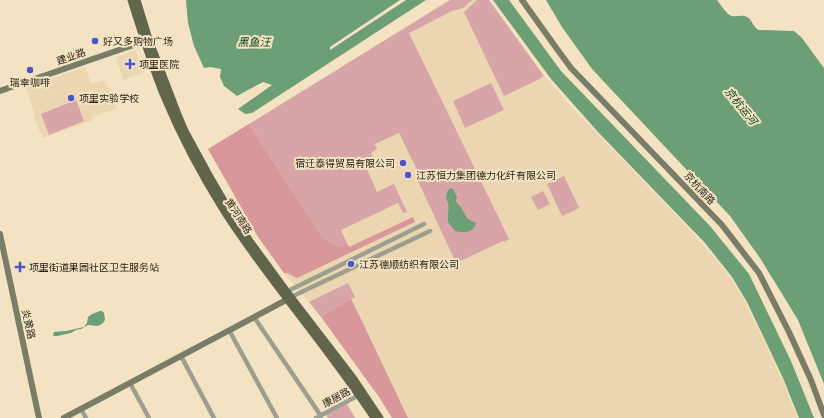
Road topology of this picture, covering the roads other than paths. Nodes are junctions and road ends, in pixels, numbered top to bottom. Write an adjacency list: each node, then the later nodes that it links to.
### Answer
1 (131, 0): 4 (main road, 黄河南路)
2 (137, 0): 4 (main road, 黄河南路)
3 (522, 0): 16 (street, 京杭南路)
4 (146, 40): 5 (street, 建业路); 9 (main road, 黄河南路)
5 (0, 91)
6 (424, 224): 9 (street)
7 (430, 231): 9 (street)
8 (0, 234): 18 (street, 炎黄路)
9 (287, 295): 10 (street); 14 (main road, 黄河南路)
10 (254, 317): 11 (street); 17 (street)
11 (229, 330): 12 (street); 23 (street)
12 (181, 356): 13 (street); 22 (street)
13 (130, 383): 15 (street); 21 (street)
14 (362, 394): 17 (street, 康居路); 24 (main road, 黄河南路); 25 (main road, 黄河南路)
15 (81, 409): 19 (street); 20 (street)
16 (824, 414)
17 (318, 417)
18 (39, 418)
19 (64, 418)
20 (86, 418)
21 (149, 418)
22 (214, 418)
23 (277, 418)
24 (374, 418)
25 (380, 418)

